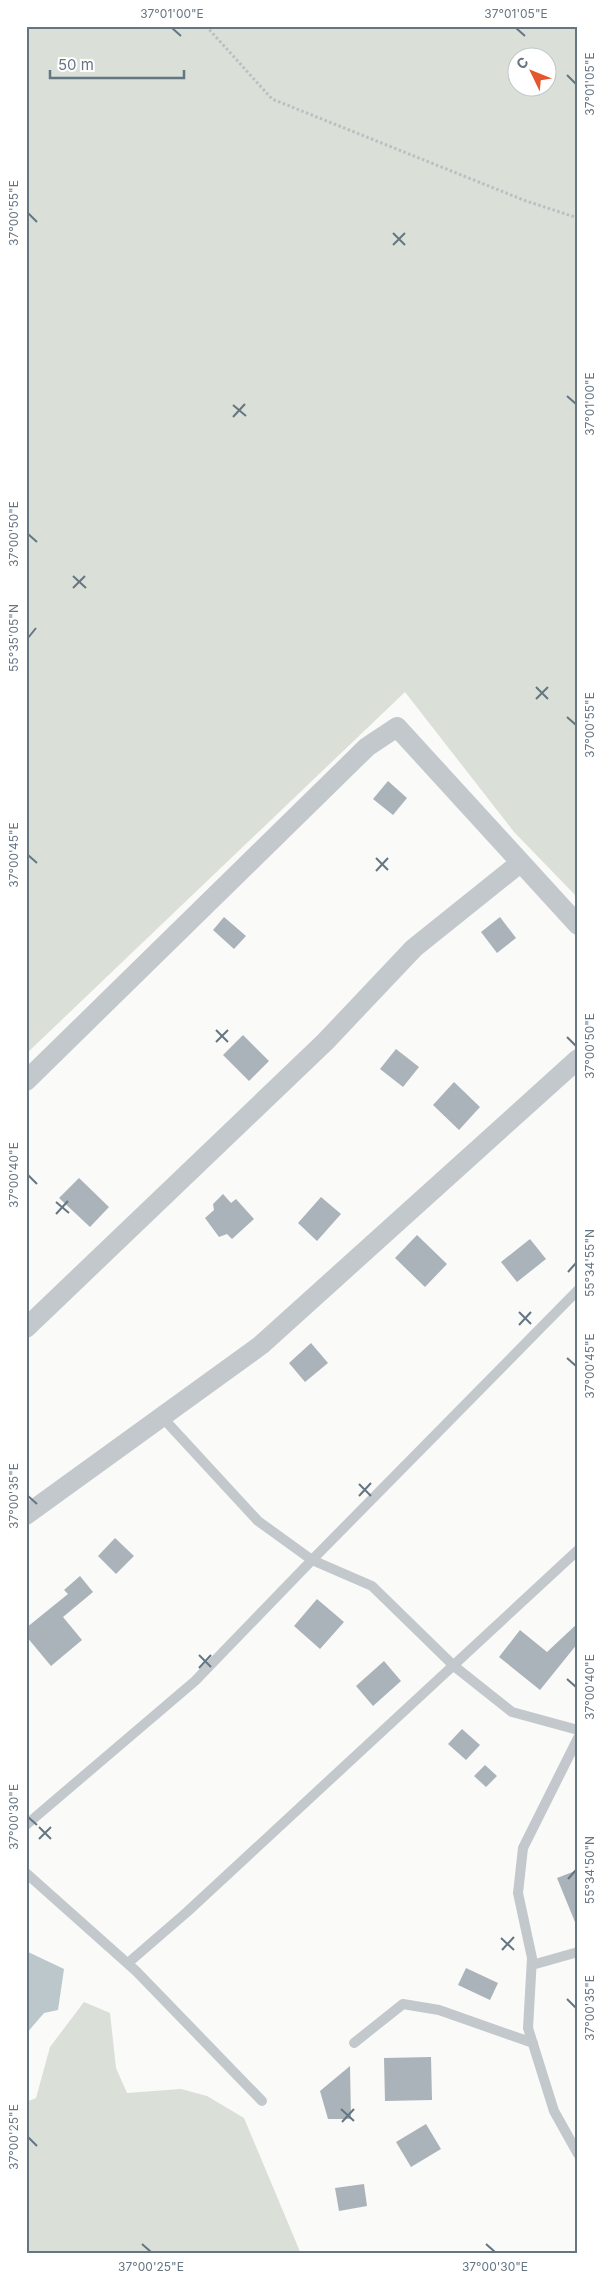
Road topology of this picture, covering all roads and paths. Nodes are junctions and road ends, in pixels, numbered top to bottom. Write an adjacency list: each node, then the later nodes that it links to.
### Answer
1 (206, 26): 2 (path)
2 (578, 218)
3 (520, 863): 4 (street); 6 (street); 8 (street)
4 (578, 925)
5 (578, 1059): 9 (street)
6 (26, 1082)
7 (578, 1290): 12 (lane)
8 (26, 1328)
9 (162, 1417): 10 (street); 12 (lane)
10 (26, 1515)
11 (578, 1550): 13 (lane)
12 (312, 1560): 13 (lane); 16 (lane)
13 (454, 1666): 14 (lane); 19 (lane)
14 (578, 1730)
15 (578, 1738): 20 (lane)
16 (26, 1825)
17 (26, 1873): 19 (lane)
18 (578, 1952): 20 (lane)
19 (128, 1963): 23 (lane)
20 (532, 1965): 21 (lane)
21 (533, 2042): 22 (lane); 24 (lane)
22 (354, 2043)
23 (262, 2101)
24 (578, 2154)

